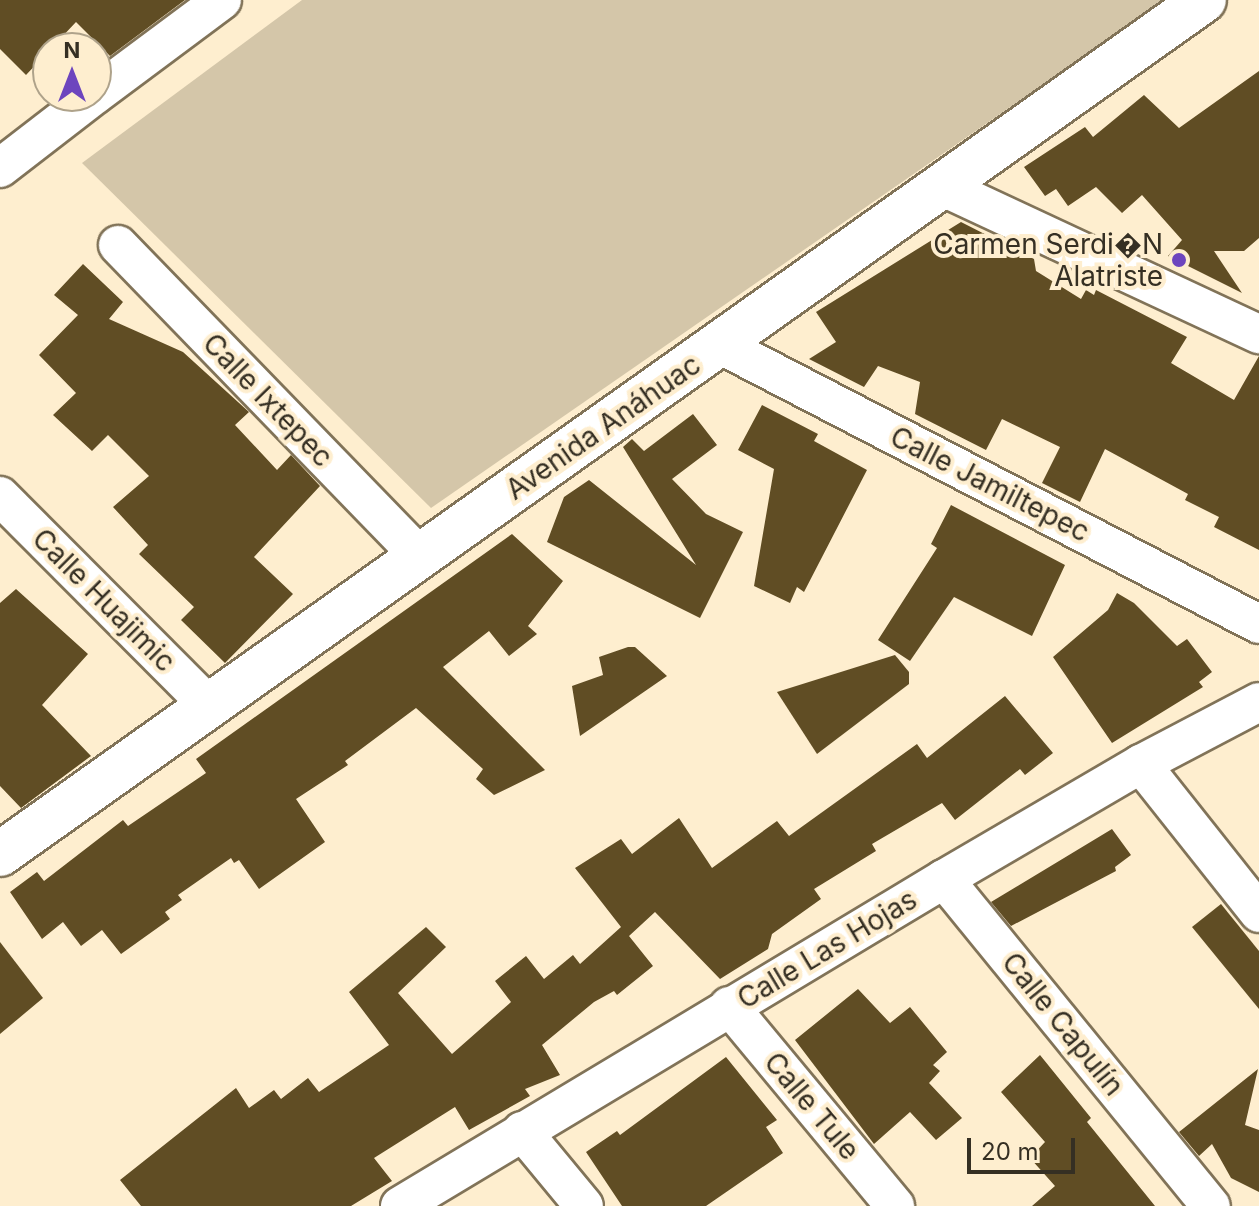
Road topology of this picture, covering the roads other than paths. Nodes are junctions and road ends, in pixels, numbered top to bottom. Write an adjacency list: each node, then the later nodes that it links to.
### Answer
1 (222, 0): 3 (street)
2 (1204, 0): 6 (street, Avenida Anáhuac)
3 (112, 82)
4 (67, 112): 5 (street)
5 (7, 149)
6 (941, 186): 8 (street); 9 (street, Avenida Anáhuac)
7 (118, 245): 11 (street, Calle Ixtepec)
8 (1259, 334)
9 (721, 345): 11 (street, Avenida Anáhuac); 12 (street, Calle Jamiltepec)
10 (0, 496): 14 (street, Calle Huajimic)
11 (419, 556): 14 (street, Avenida Anáhuac)
12 (1259, 624)
13 (1259, 702): 15 (street, Calle Las Hojas)
14 (208, 705): 16 (street, Avenida Anáhuac)
15 (1141, 764): 17 (street, Calle Las Hojas); 18 (street)
16 (0, 854)
17 (944, 879): 19 (street, Calle Las Hojas); 24 (street, Calle Capulín)
18 (1259, 913)
19 (729, 1006): 20 (street, Calle Las Hojas); 23 (street, Calle Tule)
20 (522, 1131): 21 (street, Calle Las Hojas); 22 (street)
21 (400, 1206)
22 (584, 1206)
23 (895, 1206)
24 (1211, 1206)

